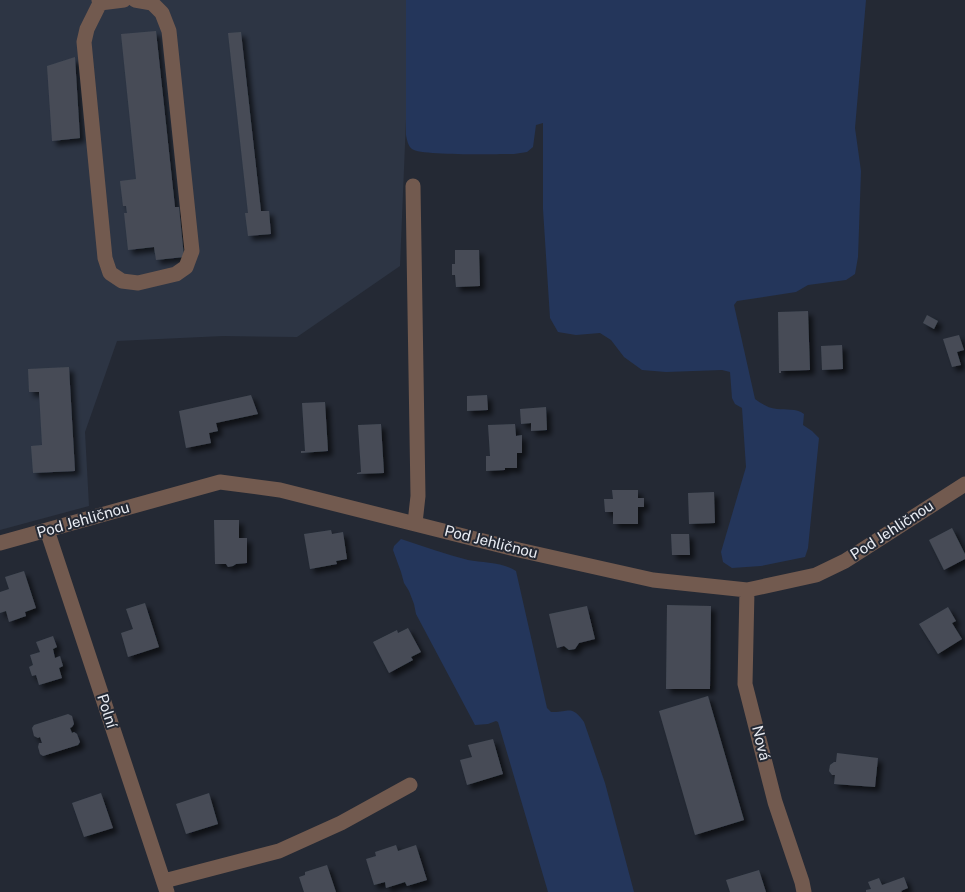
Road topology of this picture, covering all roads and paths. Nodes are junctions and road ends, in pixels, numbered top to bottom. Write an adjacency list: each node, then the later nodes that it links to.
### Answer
1 (124, 0): 3 (street)
2 (134, 0): 3 (street)
3 (99, 2)
4 (413, 186): 6 (street)
5 (965, 484): 9 (street, Pod Jehličnou)
6 (415, 523): 7 (street, Pod Jehličnou); 9 (street, Pod Jehličnou)
7 (47, 530): 8 (street, Pod Jehličnou); 11 (street, Polní)
8 (0, 543)
9 (747, 590): 12 (street, Nová)
10 (410, 785): 11 (street)
11 (166, 887)
12 (804, 892)

